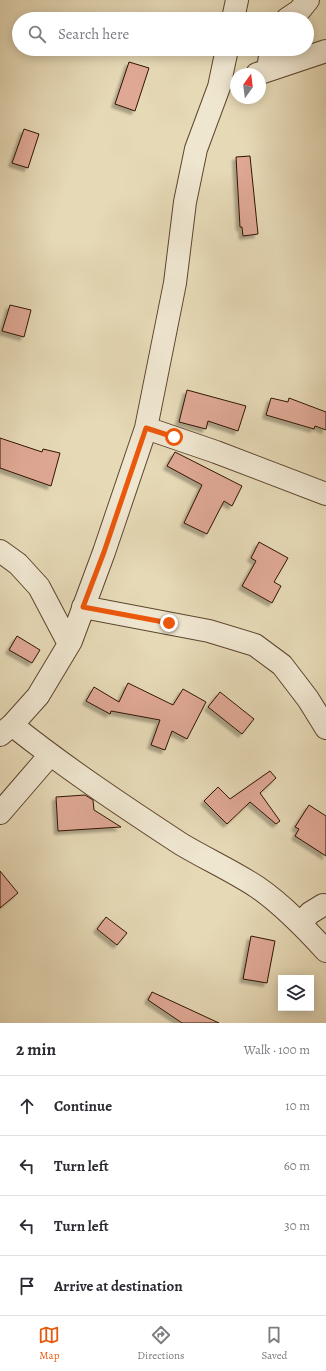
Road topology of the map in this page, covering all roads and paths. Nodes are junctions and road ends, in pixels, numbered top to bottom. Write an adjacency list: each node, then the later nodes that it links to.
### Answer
1 (237, 0): 3 (street)
2 (308, 0): 4 (street)
3 (234, 12)
4 (298, 12)
5 (326, 51): 6 (street)
6 (314, 55)
7 (227, 56): 12 (street)
8 (268, 56): 10 (street)
9 (311, 56): 11 (street)
10 (264, 68)
11 (266, 71)
12 (227, 84): 13 (street)
13 (146, 428): 14 (street); 16 (street)
14 (326, 494)
15 (0, 551): 17 (street)
16 (83, 607): 17 (street); 18 (street)
17 (69, 644): 19 (street)
18 (326, 728)
19 (6, 730): 20 (street)
20 (50, 755): 21 (street); 23 (street)
21 (0, 813)
22 (325, 906): 23 (street)
23 (301, 923): 24 (street)
24 (326, 951)

